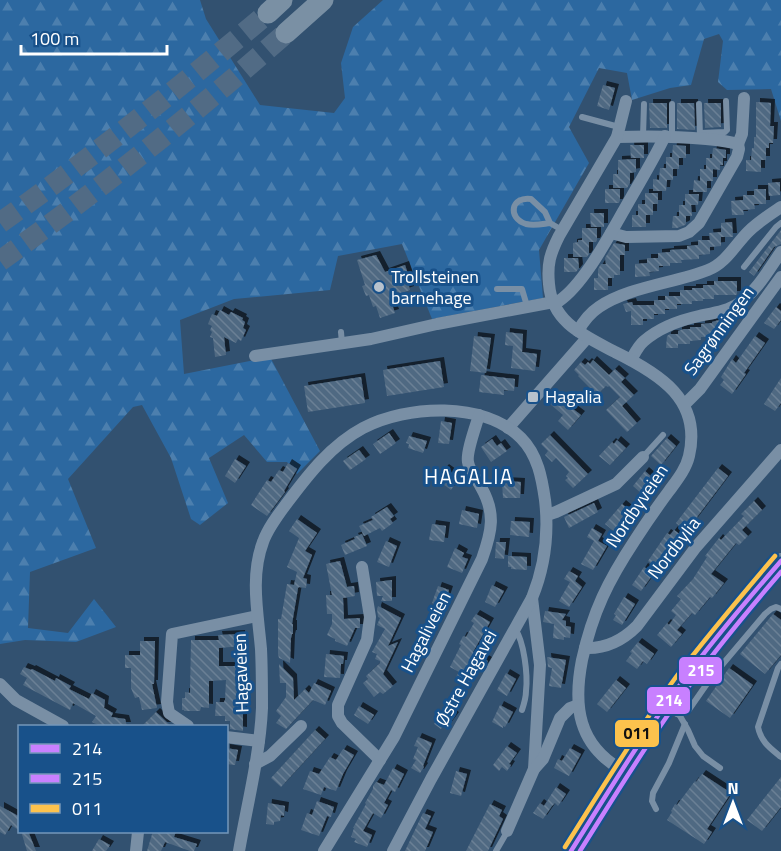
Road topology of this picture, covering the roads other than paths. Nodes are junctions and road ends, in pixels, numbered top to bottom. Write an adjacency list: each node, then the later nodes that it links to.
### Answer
1 (323, 0): 2 (highway)
2 (286, 33)
3 (744, 98): 14 (street)
4 (626, 101): 10 (street, Nordbyveien)
5 (726, 101): 13 (lane)
6 (644, 104): 11 (lane)
7 (672, 104): 12 (lane)
8 (699, 104): 13 (lane)
9 (582, 117): 10 (lane)
10 (618, 132): 11 (street); 18 (street, Nordbyveien)
11 (643, 136): 12 (street)
12 (668, 136): 13 (street); 19 (street)
13 (700, 136): 14 (street)
14 (738, 144): 19 (street)
15 (781, 207): 26 (street)
16 (550, 223): 16 (lane); 18 (lane)
17 (781, 224): 21 (lane)
18 (562, 231): 24 (street, Nordbyveien)
19 (611, 233): 24 (street)
20 (781, 252): 28 (street)
21 (744, 267)
22 (781, 277): 29 (street, Sagrønningen)
23 (497, 289): 25 (lane)
24 (553, 302): 25 (street); 26 (street, Nordbyveien)
25 (527, 307): 27 (street)
26 (582, 335): 28 (street, Nordbyveien); 31 (street)
27 (255, 356)
28 (632, 360): 29 (street, Nordbyveien)
29 (684, 405): 42 (street, Nordbyveien)
30 (478, 416): 31 (street, Hagaveien); 40 (street, Hagaveien); 55 (street, Hagaliveien)
31 (508, 428): 35 (street, Østre Hagavei)
32 (663, 435): 34 (lane)
33 (781, 450): 42 (street, Nordbylia)
34 (643, 457): 35 (street)
35 (547, 515): 38 (street, Østre Hagavei)
36 (781, 561): 47 (main road)
37 (362, 567): 55 (street)
38 (532, 598): 41 (street, Østre Hagavei); 58 (street)
39 (781, 609): 47 (lane)
40 (257, 616): 50 (street); 53 (street, Hagaveien)
41 (515, 628): 46 (lane); 66 (street, Østre Hagavei)
42 (585, 648): 45 (street, Nordbyveien)
43 (781, 664): 54 (lane)
44 (0, 684): 49 (street)
45 (578, 705): 58 (street); 59 (street, Nordbyveien)
46 (522, 710)
47 (672, 710): 48 (lane); 59 (main road)
48 (685, 724): 57 (lane); 60 (lane)
49 (61, 725)
50 (187, 725)
51 (301, 726): 56 (street)
52 (228, 737): 53 (street)
53 (259, 741): 56 (street, Hagaveien)
54 (781, 757)
55 (380, 760): 65 (street, Hagaliveien)
56 (255, 764): 64 (street, Hagaveien)
57 (720, 768)
58 (534, 769): 61 (street)
59 (622, 770): 68 (main road)
60 (656, 809)
61 (507, 831): 67 (lane)
62 (138, 833): 63 (street)
63 (136, 851)
64 (239, 851)
65 (324, 851)
66 (393, 851)
67 (496, 851)
68 (571, 851)

